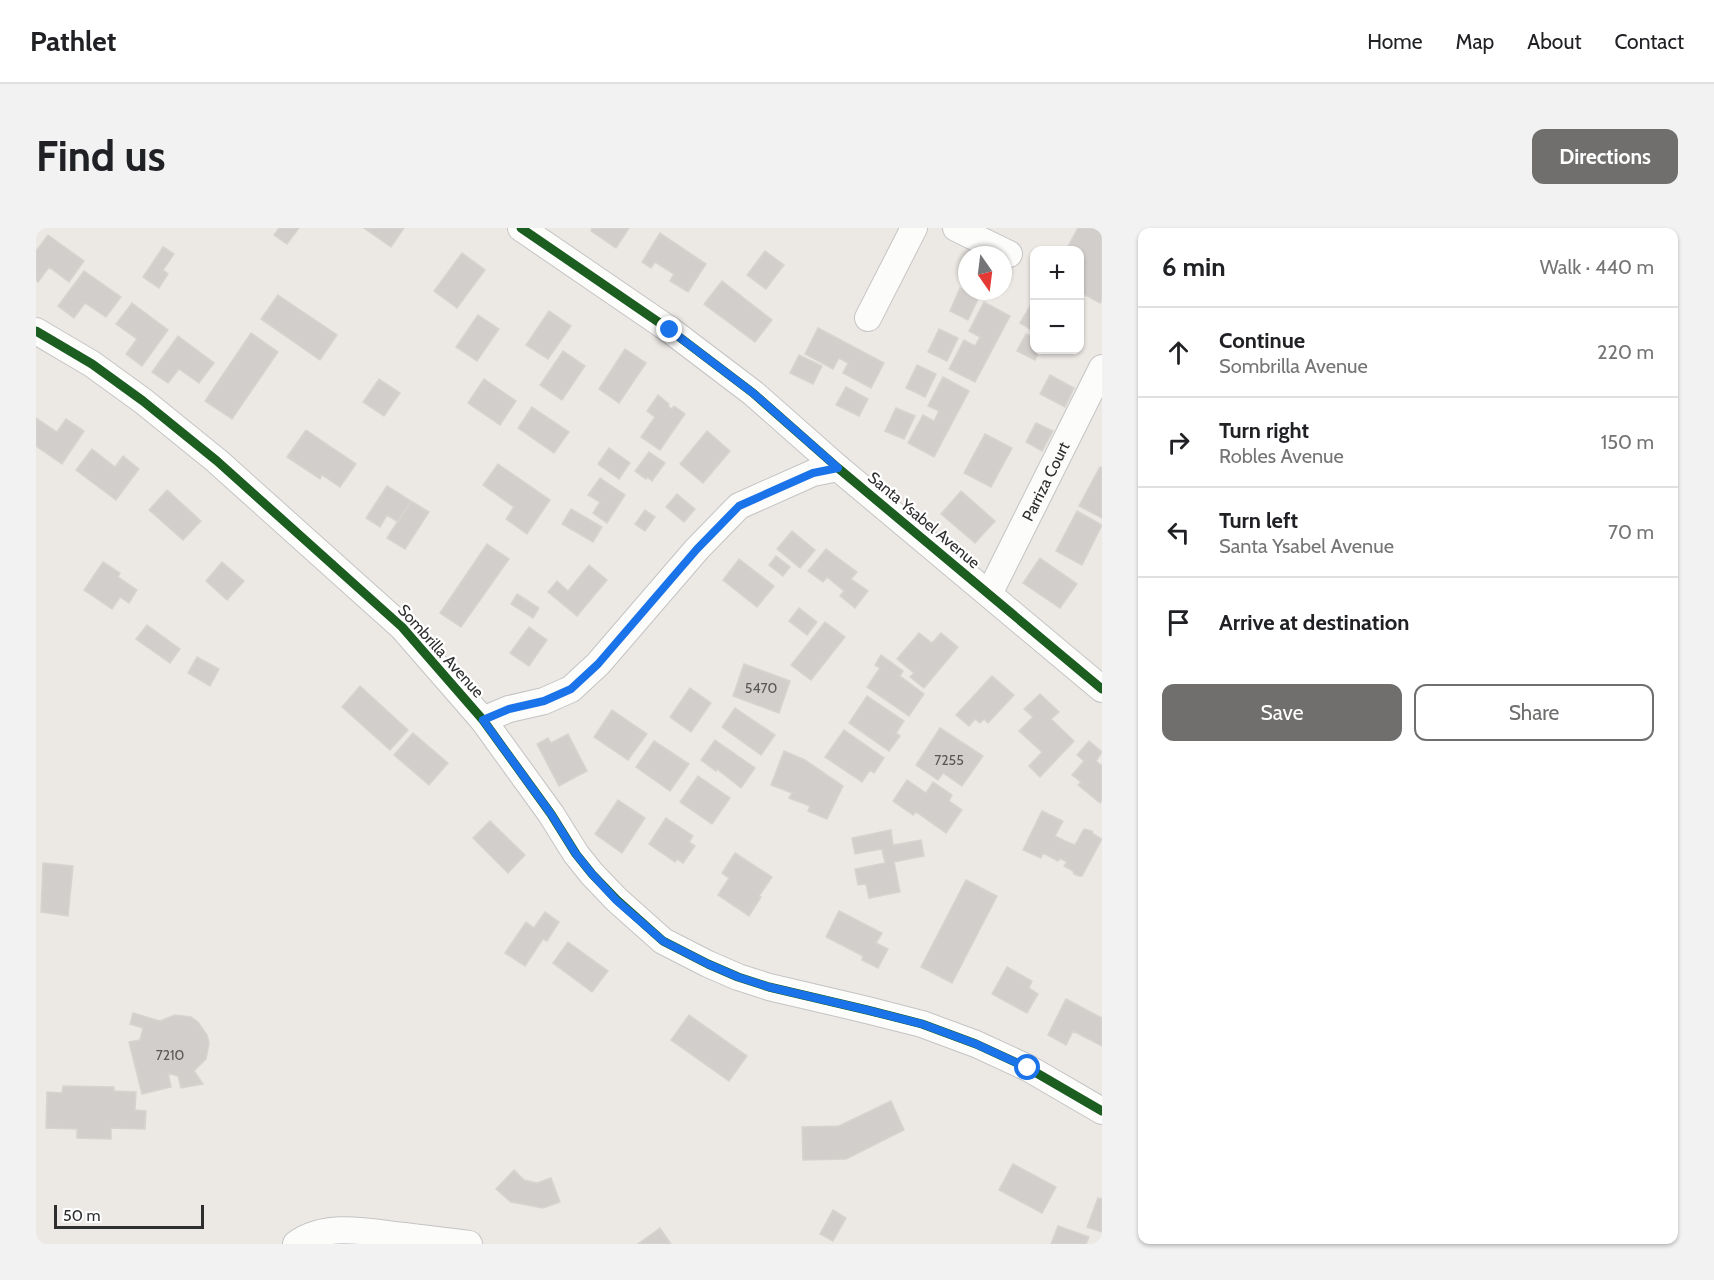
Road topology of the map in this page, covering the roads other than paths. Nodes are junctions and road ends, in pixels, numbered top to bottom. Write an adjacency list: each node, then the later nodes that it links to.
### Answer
1 (521, 228): 8 (street, Santa Ysabel Avenue)
2 (914, 228): 5 (street)
3 (956, 228): 4 (street)
4 (993, 246)
5 (868, 318)
6 (36, 331): 11 (street, Sombrilla Avenue)
7 (1102, 368): 9 (street, Parriza Court)
8 (838, 468): 9 (street, Santa Ysabel Avenue); 11 (street)
9 (989, 594): 10 (street, Santa Ysabel Avenue)
10 (1102, 688)
11 (483, 720): 12 (street, Sombrilla Avenue)
12 (1102, 1111)
13 (296, 1244): 14 (street)
14 (469, 1244)

